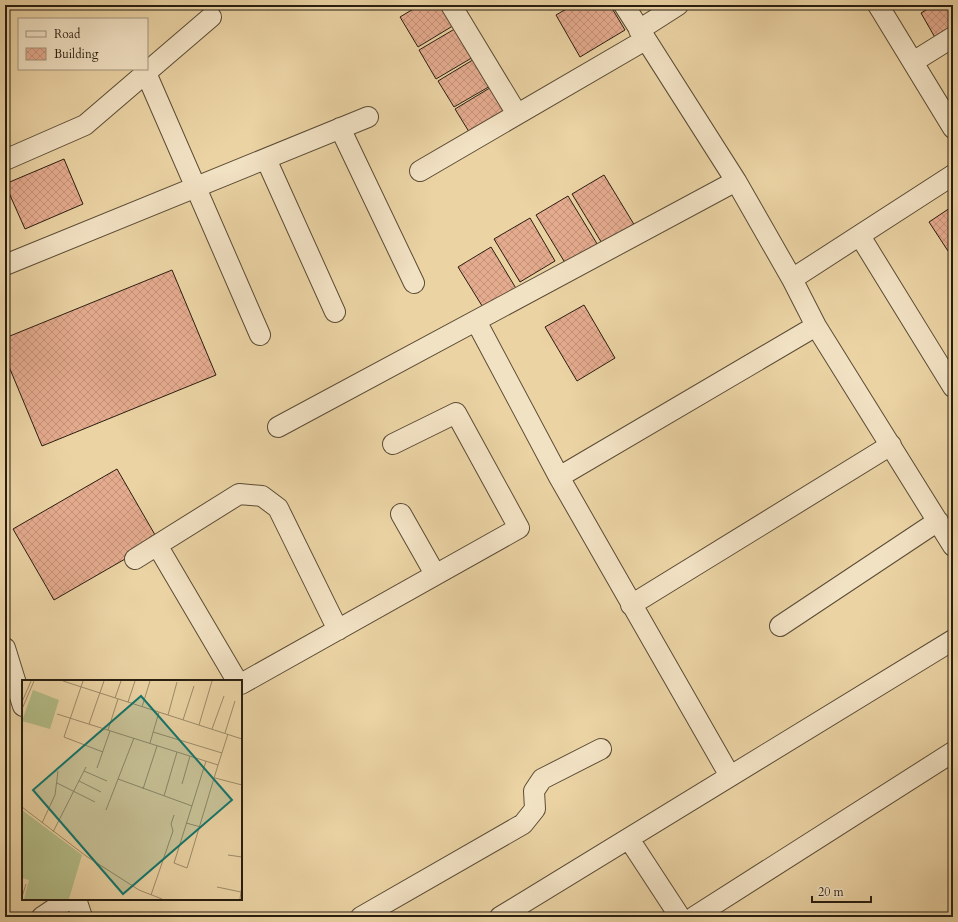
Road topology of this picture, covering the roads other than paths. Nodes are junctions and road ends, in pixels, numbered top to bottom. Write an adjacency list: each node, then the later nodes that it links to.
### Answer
1 (451, 5): 10 (street)
2 (624, 5): 6 (street)
3 (678, 5): 6 (street)
4 (878, 5): 8 (street)
5 (211, 17): 9 (street)
6 (642, 35): 10 (street); 18 (street)
7 (953, 37): 8 (street)
8 (913, 62): 13 (street)
9 (146, 73): 15 (street); 19 (street)
10 (517, 114): 16 (street)
11 (368, 117): 12 (street)
12 (340, 128): 14 (street); 23 (street)
13 (953, 128)
14 (266, 159): 19 (street); 24 (street)
15 (5, 160)
16 (420, 171)
17 (953, 175): 20 (street)
18 (736, 180): 22 (street); 25 (street)
19 (194, 188): 21 (street); 27 (street)
20 (860, 236): 22 (street); 28 (street)
21 (5, 265)
22 (792, 279): 26 (street)
23 (414, 283)
24 (335, 312)
25 (476, 321): 29 (street); 32 (street)
26 (816, 326): 31 (street); 32 (street)
27 (260, 335)
28 (953, 387)
29 (278, 427)
30 (393, 444): 38 (street)
31 (891, 445): 34 (street); 39 (street)
32 (558, 477): 39 (street)
33 (401, 514): 38 (street)
34 (938, 521): 36 (street); 40 (street)
35 (157, 545): 37 (street); 41 (street); 44 (street)
36 (953, 546)
37 (135, 559)
38 (435, 574): 41 (street)
39 (631, 605): 49 (street)
40 (780, 626)
41 (338, 630): 45 (street)
42 (953, 640): 49 (street)
43 (5, 648): 46 (street)
44 (236, 680)
45 (242, 683)
46 (22, 703)
47 (601, 749): 55 (street)
48 (953, 752): 58 (street)
49 (730, 776): 50 (street)
50 (629, 839): 56 (street); 57 (street)
51 (68, 900): 53 (street)
52 (76, 900): 54 (street)
53 (42, 917)
54 (82, 917)
55 (361, 917)
56 (500, 917)
57 (680, 917)
58 (694, 917)

